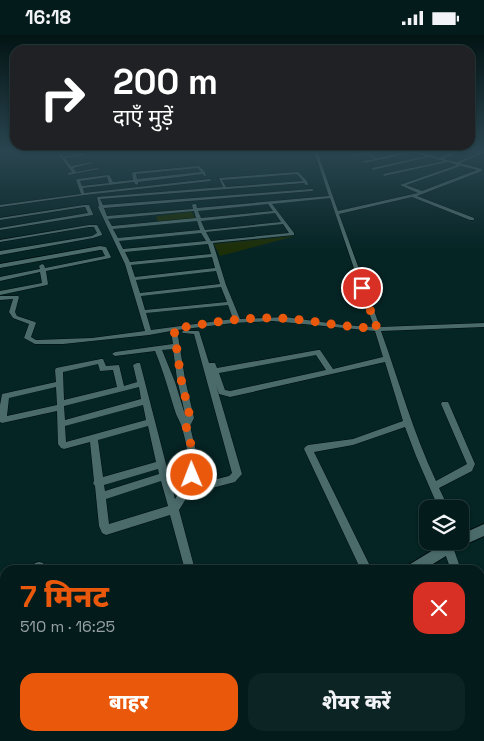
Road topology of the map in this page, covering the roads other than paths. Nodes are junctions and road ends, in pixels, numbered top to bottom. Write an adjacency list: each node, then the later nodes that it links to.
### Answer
1 (79, 184): 15 (street)
2 (136, 184): 10 (street)
3 (174, 184): 10 (street)
4 (223, 184): 11 (street)
5 (280, 184): 11 (street)
6 (307, 184): 12 (street)
7 (326, 184): 17 (street)
8 (405, 184): 14 (street)
9 (442, 184): 14 (street)
10 (137, 188): 15 (street)
11 (225, 188): 13 (street)
12 (312, 190): 19 (street); 20 (street)
13 (190, 191): 20 (street); 24 (street)
14 (419, 192): 16 (street); 18 (street)
15 (83, 194): 21 (street)
16 (413, 196): 18 (street); 31 (street)
17 (331, 197): 19 (street); 28 (street)
18 (407, 197): 28 (street)
19 (320, 199): 22 (street)
20 (192, 200): 24 (street); 25 (street)
21 (31, 202): 23 (street); 27 (street)
22 (269, 203): 25 (street); 26 (street)
23 (0, 206)
24 (100, 207): 29 (street)
25 (196, 210): 29 (street); 32 (street)
26 (276, 212): 32 (street); 33 (street)
27 (33, 213): 30 (street); 34 (street); 34 (street)
28 (336, 213): 61 (street)
29 (104, 217): 35 (street)
30 (0, 219)
31 (472, 219)
32 (199, 221): 35 (street); 37 (street)
33 (283, 223): 37 (street); 41 (street)
34 (35, 224): 36 (street); 38 (street)
35 (110, 228): 39 (street)
36 (0, 229)
37 (203, 232): 39 (street); 41 (street)
38 (36, 235): 40 (street); 42 (street); 42 (street)
39 (116, 239): 43 (street)
40 (0, 241)
41 (210, 243): 43 (street); 45 (street)
42 (38, 246): 44 (street); 46 (street)
43 (121, 251): 47 (street)
44 (0, 253)
45 (214, 255): 47 (street); 49 (street)
46 (40, 259): 48 (street); 50 (street); 50 (street)
47 (128, 264): 52 (street)
48 (0, 266)
49 (218, 269): 52 (street); 53 (street)
50 (43, 271): 51 (street); 54 (street)
51 (0, 279)
52 (132, 279): 55 (street)
53 (223, 285): 55 (street); 57 (street)
54 (0, 293)
55 (138, 295): 58 (street)
56 (0, 298): 63 (street)
57 (230, 303): 58 (street); 59 (street)
58 (142, 312): 63 (street)
59 (237, 320): 61 (street); 62 (street)
60 (484, 325): 61 (street)
61 (377, 328): 68 (street)
62 (174, 331): 63 (street); 64 (street); 65 (street); 88 (street)
63 (149, 333)
64 (117, 341)
65 (176, 346): 66 (street); 71 (street)
66 (158, 349): 67 (street); 72 (street)
67 (115, 354)
68 (388, 359): 70 (street); 80 (street)
69 (138, 365): 74 (street)
70 (331, 372): 70 (street)
71 (181, 379): 72 (street); 82 (street)
72 (171, 382): 82 (street)
73 (59, 384): 75 (street); 78 (street); 78 (street)
74 (141, 384): 75 (street); 76 (street)
75 (121, 389): 78 (street)
76 (146, 401): 79 (street); 81 (street)
77 (445, 404): 87 (street)
78 (60, 405): 81 (street)
79 (151, 422): 83 (street); 84 (street)
80 (408, 423): 87 (street); 97 (street)
81 (60, 424): 83 (street)
82 (186, 426): 88 (street)
83 (94, 438): 86 (street)
84 (161, 464): 85 (street); 86 (street)
85 (164, 476): 89 (street); 91 (street)
86 (98, 483): 89 (street)
87 (434, 486): 90 (street)
88 (186, 491): 91 (street)
89 (100, 497): 91 (street)
90 (440, 500)
91 (174, 509): 96 (street)
92 (484, 530): 93 (street)
93 (469, 536)
94 (445, 550): 98 (street)
95 (449, 550): 99 (street)
96 (189, 565)
97 (364, 565)
98 (419, 565)
99 (454, 565)

